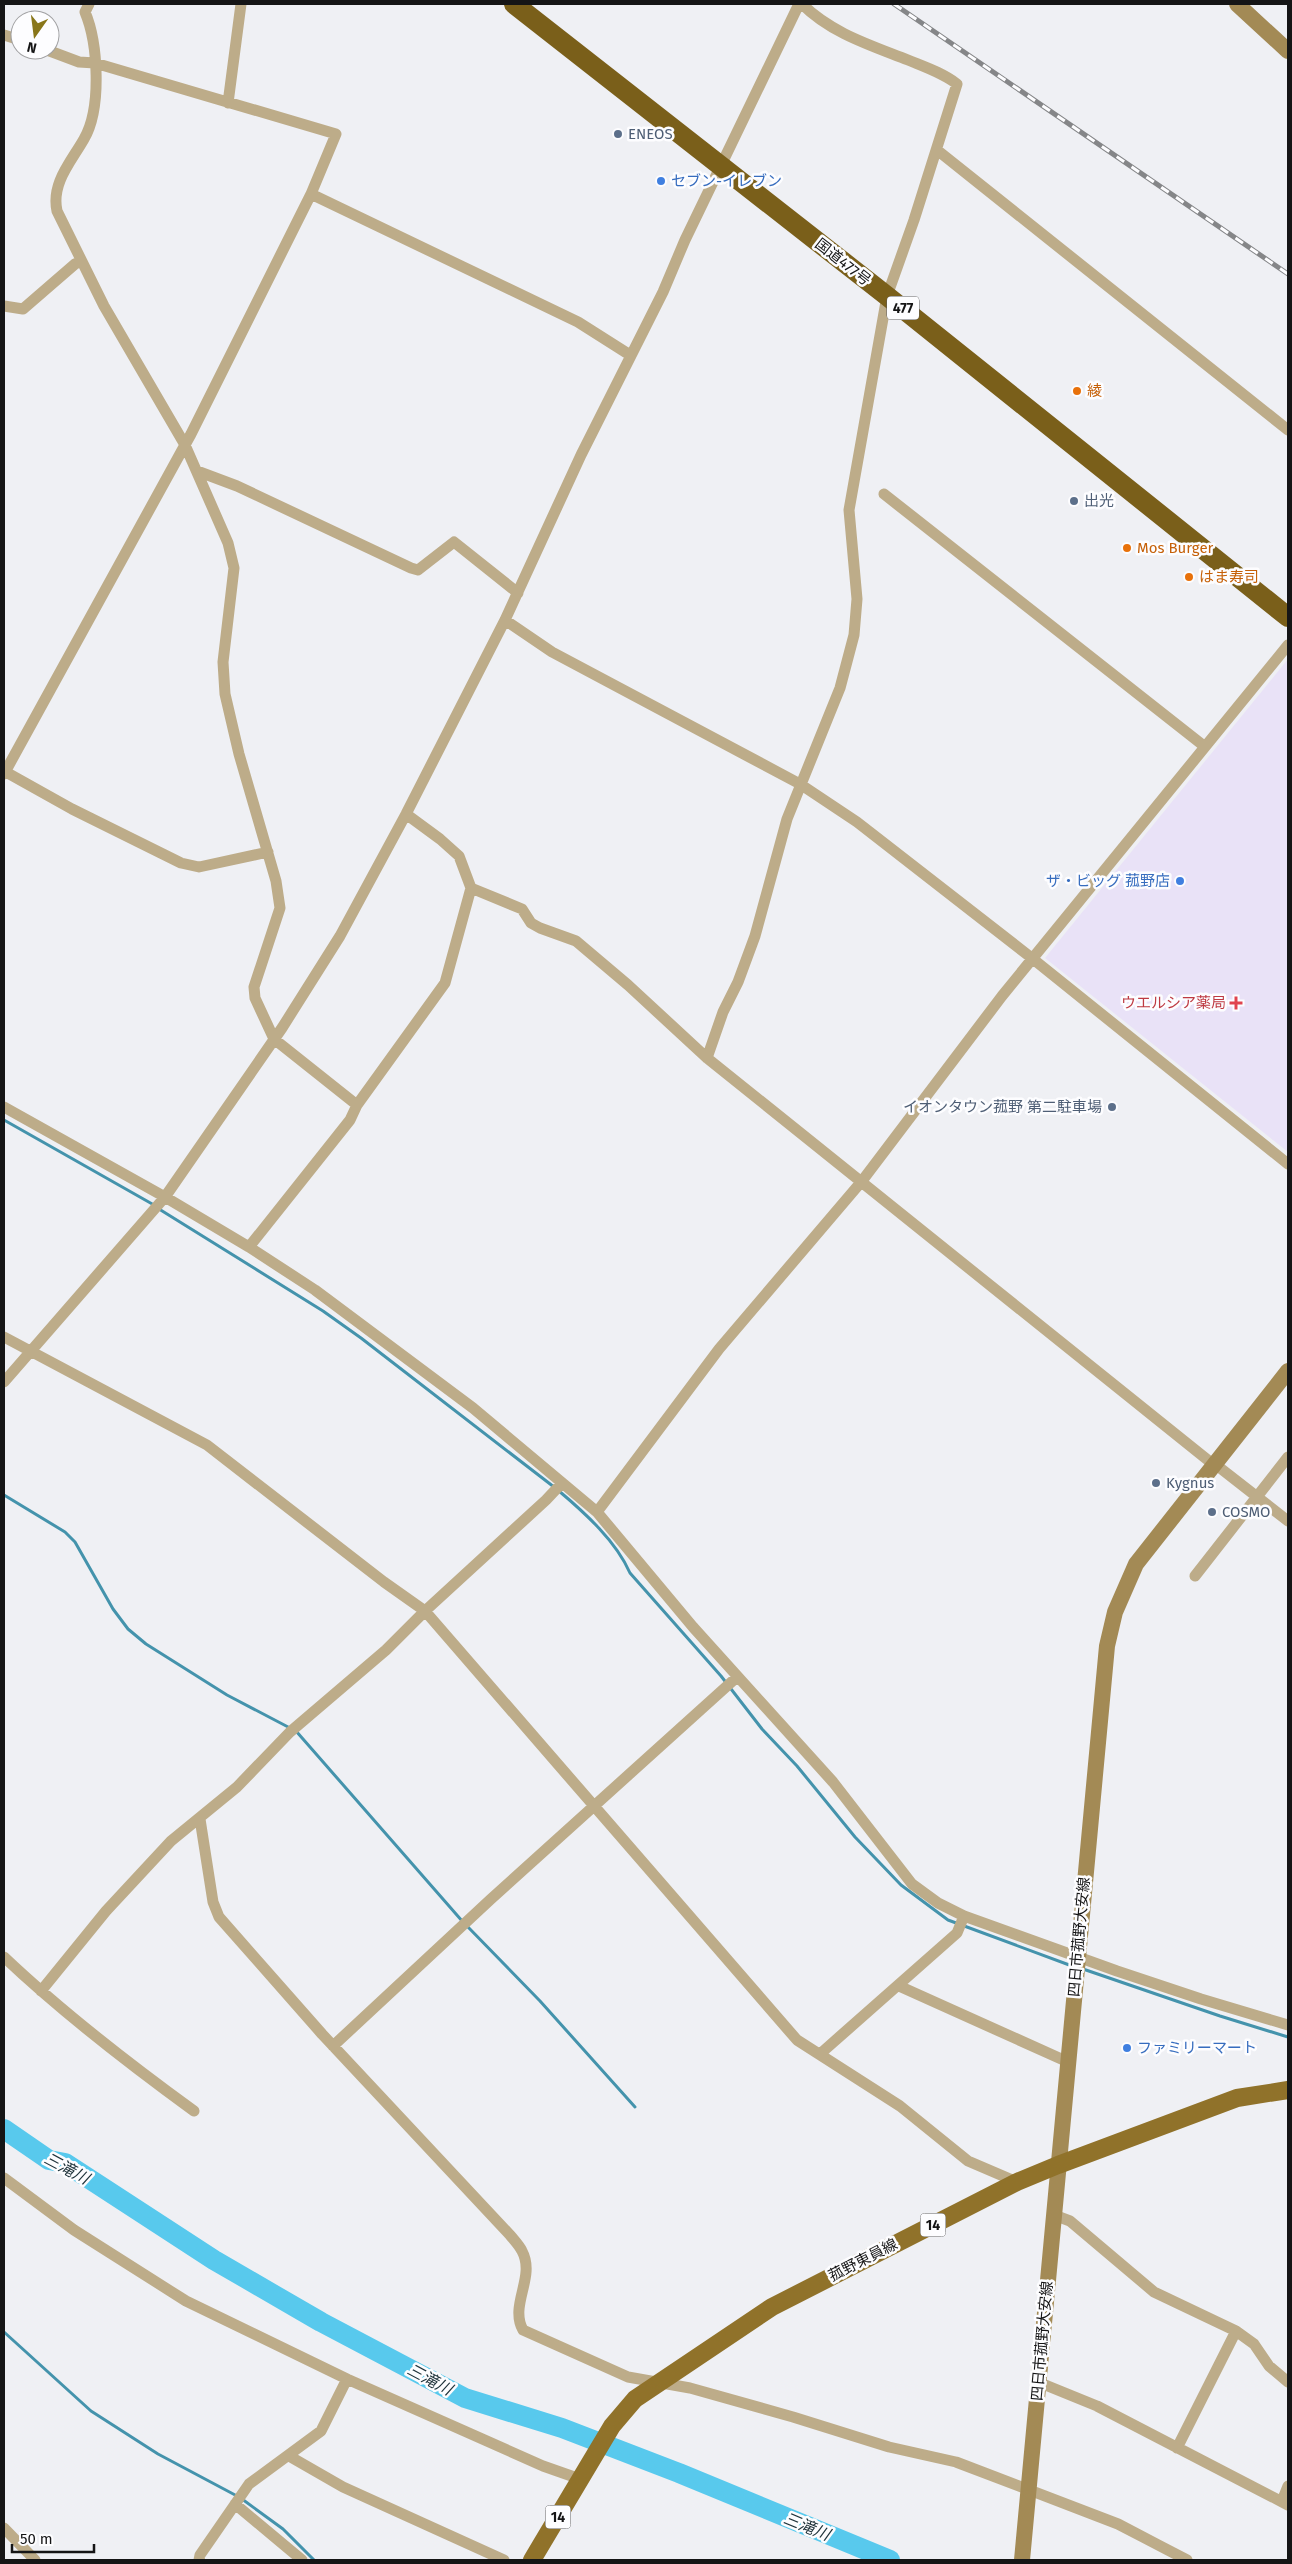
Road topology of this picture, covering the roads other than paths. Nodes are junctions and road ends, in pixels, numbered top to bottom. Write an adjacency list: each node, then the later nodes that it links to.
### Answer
1 (88, 4): 8 (street)
2 (241, 4): 9 (street)
3 (514, 4): 11 (highway, 国道477号 / 477)
4 (801, 4): 10 (street); 11 (street)
5 (1236, 4): 6 (main road)
6 (1288, 51)
7 (60, 55): 8 (street)
8 (95, 63): 9 (street); 13 (street)
9 (228, 103): 12 (street)
10 (937, 150): 14 (street); 17 (street)
11 (720, 167): 14 (highway, 国道477号 / 477); 16 (street)
12 (311, 194): 16 (street); 18 (street)
13 (82, 261): 15 (street); 18 (street)
14 (887, 296): 22 (highway, 国道477号 / 477); 27 (street)
15 (4, 306)
16 (630, 356): 21 (street)
17 (1288, 430)
18 (185, 445): 19 (street); 26 (street)
19 (197, 471): 21 (street); 29 (street)
20 (884, 494): 25 (street)
21 (518, 593): 23 (street)
22 (1288, 617)
23 (505, 620): 27 (street); 28 (street)
24 (1288, 645): 25 (street)
25 (1204, 746): 31 (street)
26 (4, 772): 29 (street)
27 (800, 784): 31 (street); 33 (street)
28 (406, 814): 30 (street); 32 (street)
29 (268, 852): 32 (street)
30 (471, 888): 33 (street); 34 (street)
31 (1033, 959): 36 (street); 37 (street)
32 (274, 1039): 34 (street); 38 (street)
33 (707, 1058): 37 (street)
34 (358, 1105): 39 (street)
35 (4, 1107): 38 (street)
36 (1288, 1164)
37 (862, 1181): 45 (street); 48 (street)
38 (163, 1199): 39 (street); 41 (street)
39 (249, 1247): 46 (street)
40 (4, 1337): 41 (street)
41 (30, 1352): 43 (street); 51 (street)
42 (1288, 1371): 45 (main road, 四日市菰野大安線)
43 (4, 1382)
44 (1288, 1457): 47 (street)
45 (1215, 1464): 47 (street); 57 (main road, 四日市菰野大安線)
46 (562, 1483): 48 (street); 51 (street)
47 (1257, 1496): 49 (street); 50 (street)
48 (597, 1512): 52 (street)
49 (1288, 1521)
50 (1194, 1576)
51 (425, 1611): 53 (street); 54 (street)
52 (736, 1679): 53 (street); 55 (street)
53 (595, 1805): 61 (street); 62 (street)
54 (200, 1819): 59 (street); 61 (street)
55 (964, 1917): 57 (street); 58 (street)
56 (4, 1957): 59 (street)
57 (1076, 1964): 60 (street); 63 (main road, 四日市菰野大安線)
58 (899, 1986): 62 (street); 63 (street)
59 (41, 1991): 65 (street)
60 (1288, 2025)
61 (334, 2046): 72 (street)
62 (820, 2054): 68 (street)
63 (1068, 2062): 66 (main road, 四日市菰野大安線)
64 (1288, 2090): 66 (main road, 菰野東員線 / 14)
65 (194, 2111)
66 (1058, 2164): 68 (main road, 菰野東員線 / 14); 69 (main road, 四日市菰野大安線)
67 (4, 2178): 71 (street)
68 (1017, 2182): 72 (main road, 菰野東員線 / 14)
69 (1054, 2215): 70 (street); 73 (main road, 四日市菰野大安線)
70 (1236, 2331): 74 (street); 75 (street)
71 (347, 2379): 76 (street); 77 (street)
72 (663, 2382): 77 (main road, 菰野東員線 / 14); 79 (street)
73 (1038, 2382): 75 (street); 79 (main road, 四日市菰野大安線)
74 (1288, 2382)
75 (1177, 2448): 80 (street)
76 (289, 2456): 81 (street); 86 (street)
77 (582, 2477): 87 (main road, 菰野東員線 / 14)
78 (1288, 2486): 80 (street)
79 (1030, 2490): 88 (main road, 四日市菰野大安線); 89 (street)
80 (1285, 2503)
81 (235, 2504): 84 (street); 85 (street)
82 (4, 2528): 83 (street)
83 (35, 2560)
84 (200, 2560)
85 (302, 2560)
86 (504, 2560)
87 (532, 2560)
88 (1022, 2560)
89 (1188, 2560)

